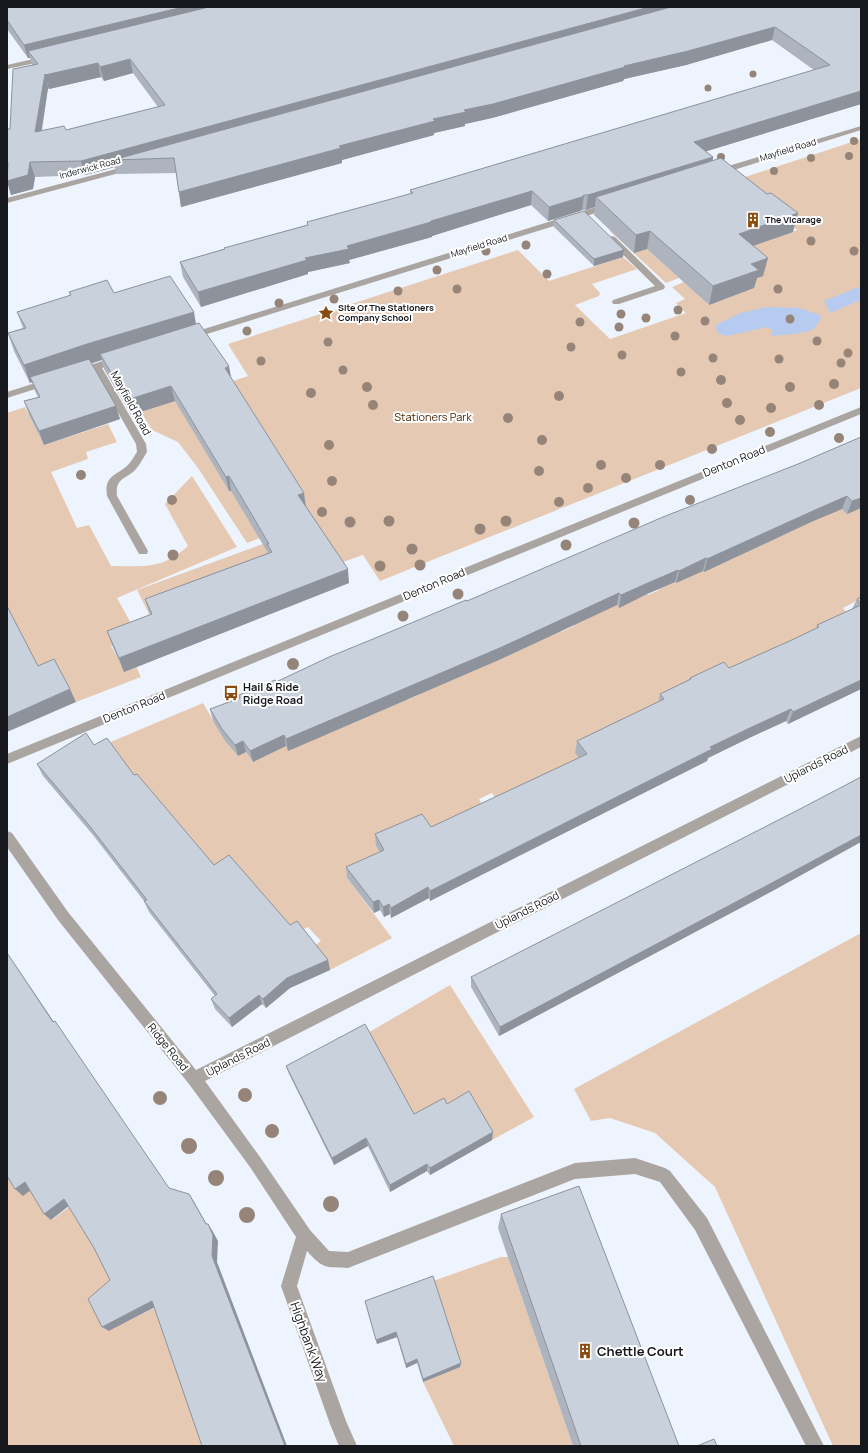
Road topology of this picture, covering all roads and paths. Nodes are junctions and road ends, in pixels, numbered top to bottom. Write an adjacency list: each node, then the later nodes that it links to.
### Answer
1 (52, 56): 2 (street)
2 (7, 67)
3 (861, 128): 5 (street, Mayfield Road)
4 (137, 165): 6 (street, Inderwick Road)
5 (710, 174)
6 (7, 201)
7 (614, 204): 10 (street, Mayfield Road)
8 (607, 234): 9 (street)
9 (616, 302)
10 (186, 338)
11 (126, 356): 12 (street, Mayfield Road)
12 (96, 366): 13 (street, Mayfield Road); 15 (street, Mayfield Road)
13 (7, 395)
14 (861, 410): 17 (street, Denton Road)
15 (143, 551)
16 (861, 741): 19 (street, Uplands Road)
17 (7, 759)
18 (7, 837): 19 (street, Ridge Road)
19 (194, 1079): 20 (street, Ridge Road)
20 (304, 1236): 21 (street, Highbank Way); 22 (street, Ridge Road)
21 (348, 1446)
22 (815, 1446)

